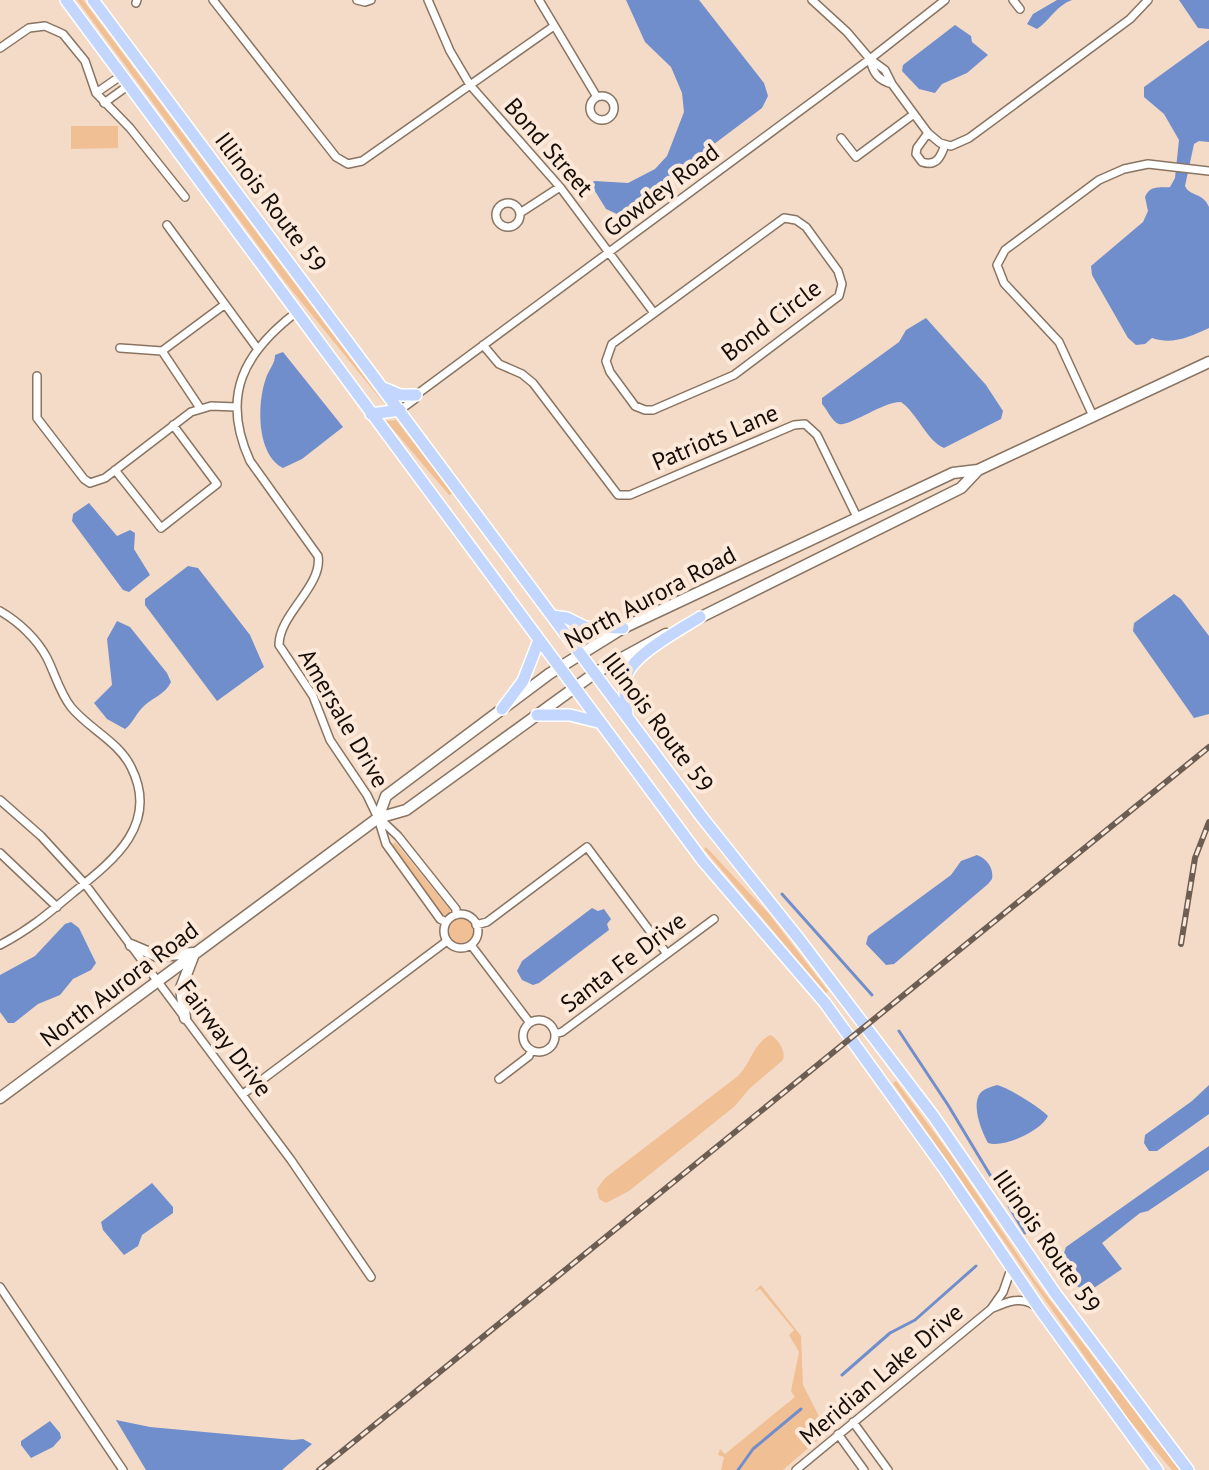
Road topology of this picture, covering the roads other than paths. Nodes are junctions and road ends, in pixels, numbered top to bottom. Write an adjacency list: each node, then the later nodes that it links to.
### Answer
1 (66, 0): 16 (main road, Illinois Route 59)
2 (93, 0): 40 (main road, Illinois Route 59)
3 (213, 0): 17 (street)
4 (357, 0): 5 (street)
5 (371, 0)
6 (428, 0): 17 (street, Bond Street)
7 (539, 0): 13 (street)
8 (812, 0): 15 (street)
9 (945, 0): 15 (street, Gowdey Road)
10 (1013, 0): 12 (street)
11 (1148, 0): 24 (street)
12 (1020, 9)
13 (554, 26): 17 (street); 19 (street)
14 (0, 48): 18 (street)
15 (870, 59): 21 (street); 30 (street, Gowdey Road)
16 (126, 80): 18 (street); 20 (street); 32 (main road, Illinois Route 59)
17 (470, 85): 26 (street, Bond Street)
18 (96, 93): 20 (street)
19 (597, 97)
20 (104, 103): 27 (street)
21 (914, 114): 22 (street); 23 (street)
22 (928, 133): 24 (street); 24 (street)
23 (841, 138)
24 (945, 145)
25 (1209, 171): 46 (street)
26 (560, 187): 28 (street); 30 (street, Bond Street)
27 (185, 197)
28 (520, 213)
29 (167, 225): 31 (street)
30 (610, 253): 33 (street, Bond Street); 34 (street, Gowdey Road)
31 (224, 305): 36 (street); 37 (street)
32 (298, 311): 36 (street, Amersale Drive); 45 (main road, Illinois Route 59)
33 (654, 313): 33 (street, Bond Circle)
34 (483, 345): 41 (street, Gowdey Road); 50 (street, Patriots Lane)
35 (120, 348): 37 (street)
36 (257, 348): 42 (street, Amersale Drive)
37 (162, 351): 43 (street)
38 (1209, 362): 46 (main road, North Aurora Road)
39 (37, 376): 48 (street)
40 (382, 386): 41 (main road); 44 (main road, Illinois Route 59)
41 (416, 395): 44 (street, Gowdey Road)
42 (236, 407): 43 (street); 65 (street, Amersale Drive)
43 (200, 408): 47 (street)
44 (400, 410): 45 (main road); 52 (main road, Illinois Route 59)
45 (371, 414): 55 (main road, Illinois Route 59)
46 (1093, 416): 49 (main road, North Aurora Road)
47 (173, 425): 48 (street); 48 (street)
48 (115, 470)
49 (978, 470): 50 (main road, North Aurora Road); 53 (main road, North Aurora Road)
50 (857, 517): 54 (main road, North Aurora Road)
51 (0, 611): 67 (street)
52 (552, 616): 54 (main road); 56 (main road, Illinois Route 59)
53 (700, 617): 58 (main road, North Aurora Road); 62 (main road)
54 (623, 628): 56 (main road, North Aurora Road)
55 (539, 640): 57 (main road, Illinois Route 59); 60 (main road)
56 (580, 654): 57 (main road, North Aurora Road); 58 (main road, Illinois Route 59)
57 (559, 667): 59 (main road, Illinois Route 59); 60 (main road, North Aurora Road)
58 (595, 673): 59 (main road, North Aurora Road); 62 (main road, Illinois Route 59)
59 (574, 688): 61 (main road, North Aurora Road); 63 (main road, Illinois Route 59)
60 (502, 709): 65 (main road, North Aurora Road)
61 (537, 715): 63 (main road); 65 (main road, North Aurora Road)
62 (627, 716): 99 (main road, Illinois Route 59)
63 (598, 722): 87 (main road, Illinois Route 59)
64 (0, 800): 67 (street, Fairway Drive)
65 (378, 818): 69 (street); 71 (street); 77 (main road, North Aurora Road)
66 (0, 853): 68 (street)
67 (85, 884): 68 (street); 75 (street, Fairway Drive)
68 (57, 907): 74 (street)
69 (456, 915): 71 (street); 72 (street)
70 (714, 919): 78 (street, Santa Fe Drive)
71 (446, 922): 73 (street)
72 (476, 925): 76 (street); 78 (street)
73 (447, 941): 76 (street); 85 (street)
74 (0, 945)
75 (131, 945): 77 (main road); 79 (street, Fairway Drive)
76 (471, 945): 81 (street)
77 (195, 952): 79 (main road, North Aurora Road); 80 (main road)
78 (667, 954): 82 (street, Santa Fe Drive)
79 (157, 980): 80 (street, Fairway Drive); 86 (main road, North Aurora Road)
80 (185, 1018): 85 (street, Fairway Drive)
81 (530, 1023): 82 (street); 83 (street)
82 (555, 1034): 83 (street)
83 (531, 1050): 84 (street)
84 (499, 1079)
85 (243, 1094): 88 (street, Fairway Drive)
86 (0, 1098)
87 (1011, 1269): 90 (main road, Illinois Route 59); 91 (street, Meridian Lake Drive)
88 (371, 1277)
89 (0, 1287): 94 (street)
90 (1039, 1308): 91 (street, Meridian Lake Drive); 98 (main road, Illinois Route 59)
91 (991, 1309): 92 (street, Meridian Lake Drive)
92 (853, 1422): 93 (street, Meridian Lake Drive); 97 (street)
93 (838, 1434): 95 (street, Meridian Lake Drive); 96 (street)
94 (123, 1470)
95 (796, 1470)
96 (864, 1470)
97 (888, 1470)
98 (1157, 1470)
99 (1188, 1470)

